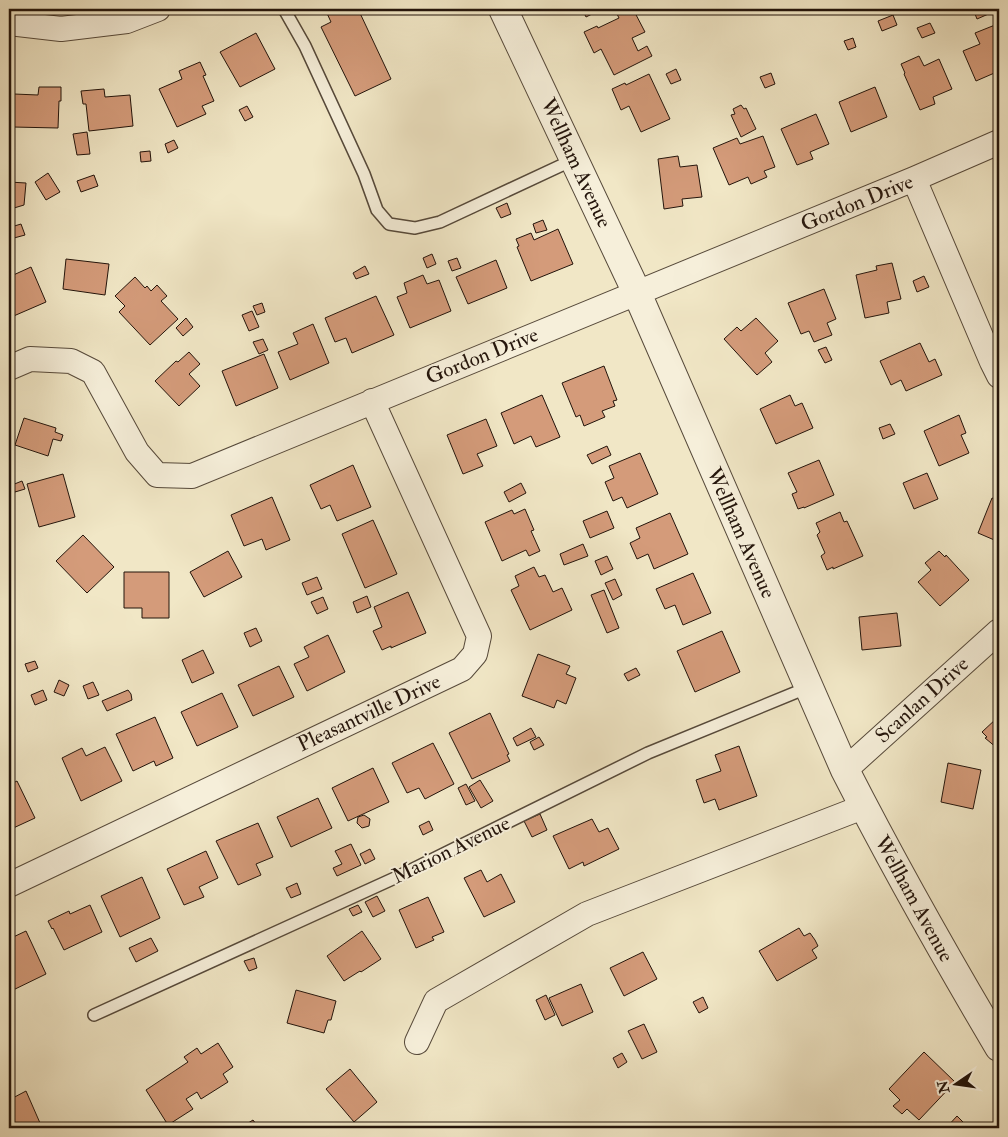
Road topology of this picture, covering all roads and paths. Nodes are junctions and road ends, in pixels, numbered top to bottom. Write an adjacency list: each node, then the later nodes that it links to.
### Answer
1 (158, 9): 4 (street)
2 (284, 9): 6 (lane)
3 (503, 9): 6 (street, Wellham Avenue)
4 (9, 23)
5 (999, 142): 7 (street, Gordon Drive)
6 (575, 160): 8 (street, Wellham Avenue)
7 (914, 179): 8 (street, Gordon Drive); 10 (street)
8 (637, 293): 11 (street, Gordon Drive); 13 (street, Wellham Avenue)
9 (9, 368): 11 (street, Gordon Drive)
10 (999, 376)
11 (372, 401): 16 (street, Pleasantville Drive)
12 (999, 631): 14 (street, Scanlan Drive)
13 (809, 687): 14 (street, Wellham Avenue); 17 (lane, Marion Avenue)
14 (845, 770): 15 (street, Wellham Avenue)
15 (863, 807): 18 (street, Wellham Avenue); 19 (street)
16 (9, 885)
17 (94, 1015)
18 (995, 1032)
19 (417, 1042)

